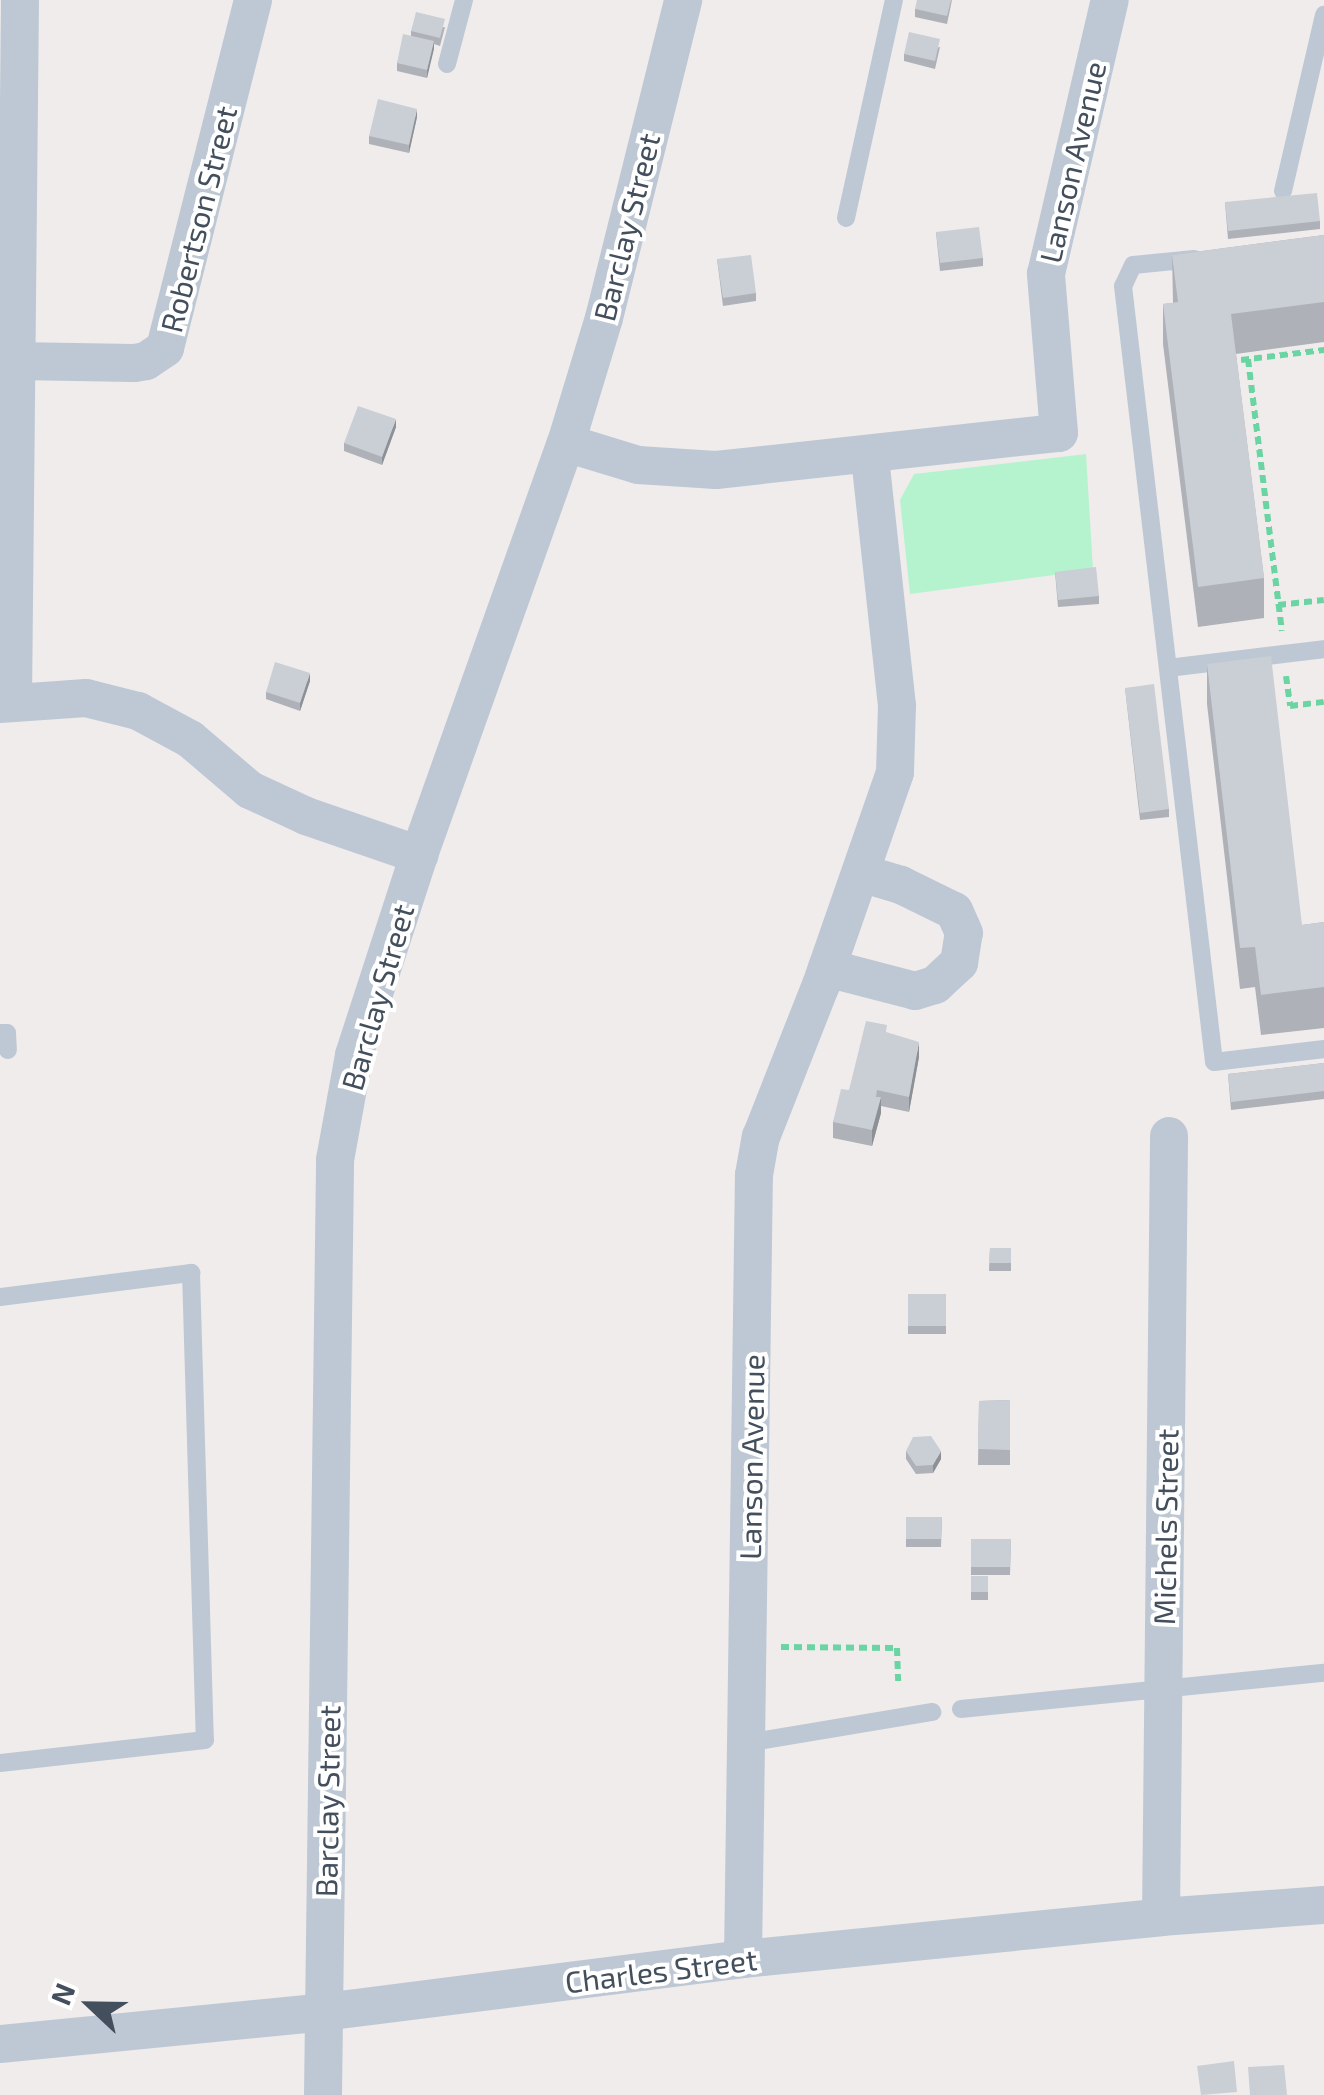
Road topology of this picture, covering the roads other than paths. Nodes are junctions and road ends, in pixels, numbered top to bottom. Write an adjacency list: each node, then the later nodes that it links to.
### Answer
1 (20, 0): 12 (street)
2 (253, 0): 12 (street, Robertson Street)
3 (464, 0): 8 (lane)
4 (683, 0): 13 (street, Barclay Street)
5 (894, 0): 10 (lane)
6 (1110, 0): 14 (street, Lanson Avenue)
7 (1324, 15): 9 (lane)
8 (447, 64)
9 (1283, 191)
10 (846, 218)
11 (1209, 257): 16 (lane)
12 (16, 361): 17 (street)
13 (566, 443): 14 (street, Lanson Avenue); 18 (street, Barclay Street)
14 (870, 456): 19 (street, Lanson Avenue)
15 (1324, 649): 16 (lane)
16 (1168, 668): 21 (lane)
17 (6, 703): 18 (street)
18 (419, 855): 33 (street, Barclay Street)
19 (861, 873): 20 (street, Lanson Avenue); 20 (street)
20 (827, 968): 28 (street, Lanson Avenue)
21 (1324, 1050)
22 (1169, 1136): 25 (street, Michels Street)
23 (0, 1297): 29 (lane)
24 (1324, 1673): 25 (lane)
25 (1162, 1692): 26 (lane); 31 (street, Michels Street)
26 (961, 1710)
27 (932, 1712): 28 (lane)
28 (747, 1743): 32 (street, Lanson Avenue)
29 (0, 1763)
30 (1324, 1906): 31 (street, Charles Street)
31 (1161, 1917): 32 (street, Charles Street)
32 (744, 1959): 33 (street, Charles Street)
33 (324, 2012): 34 (street, Charles Street); 35 (street, Barclay Street)
34 (0, 2044)
35 (323, 2095)

